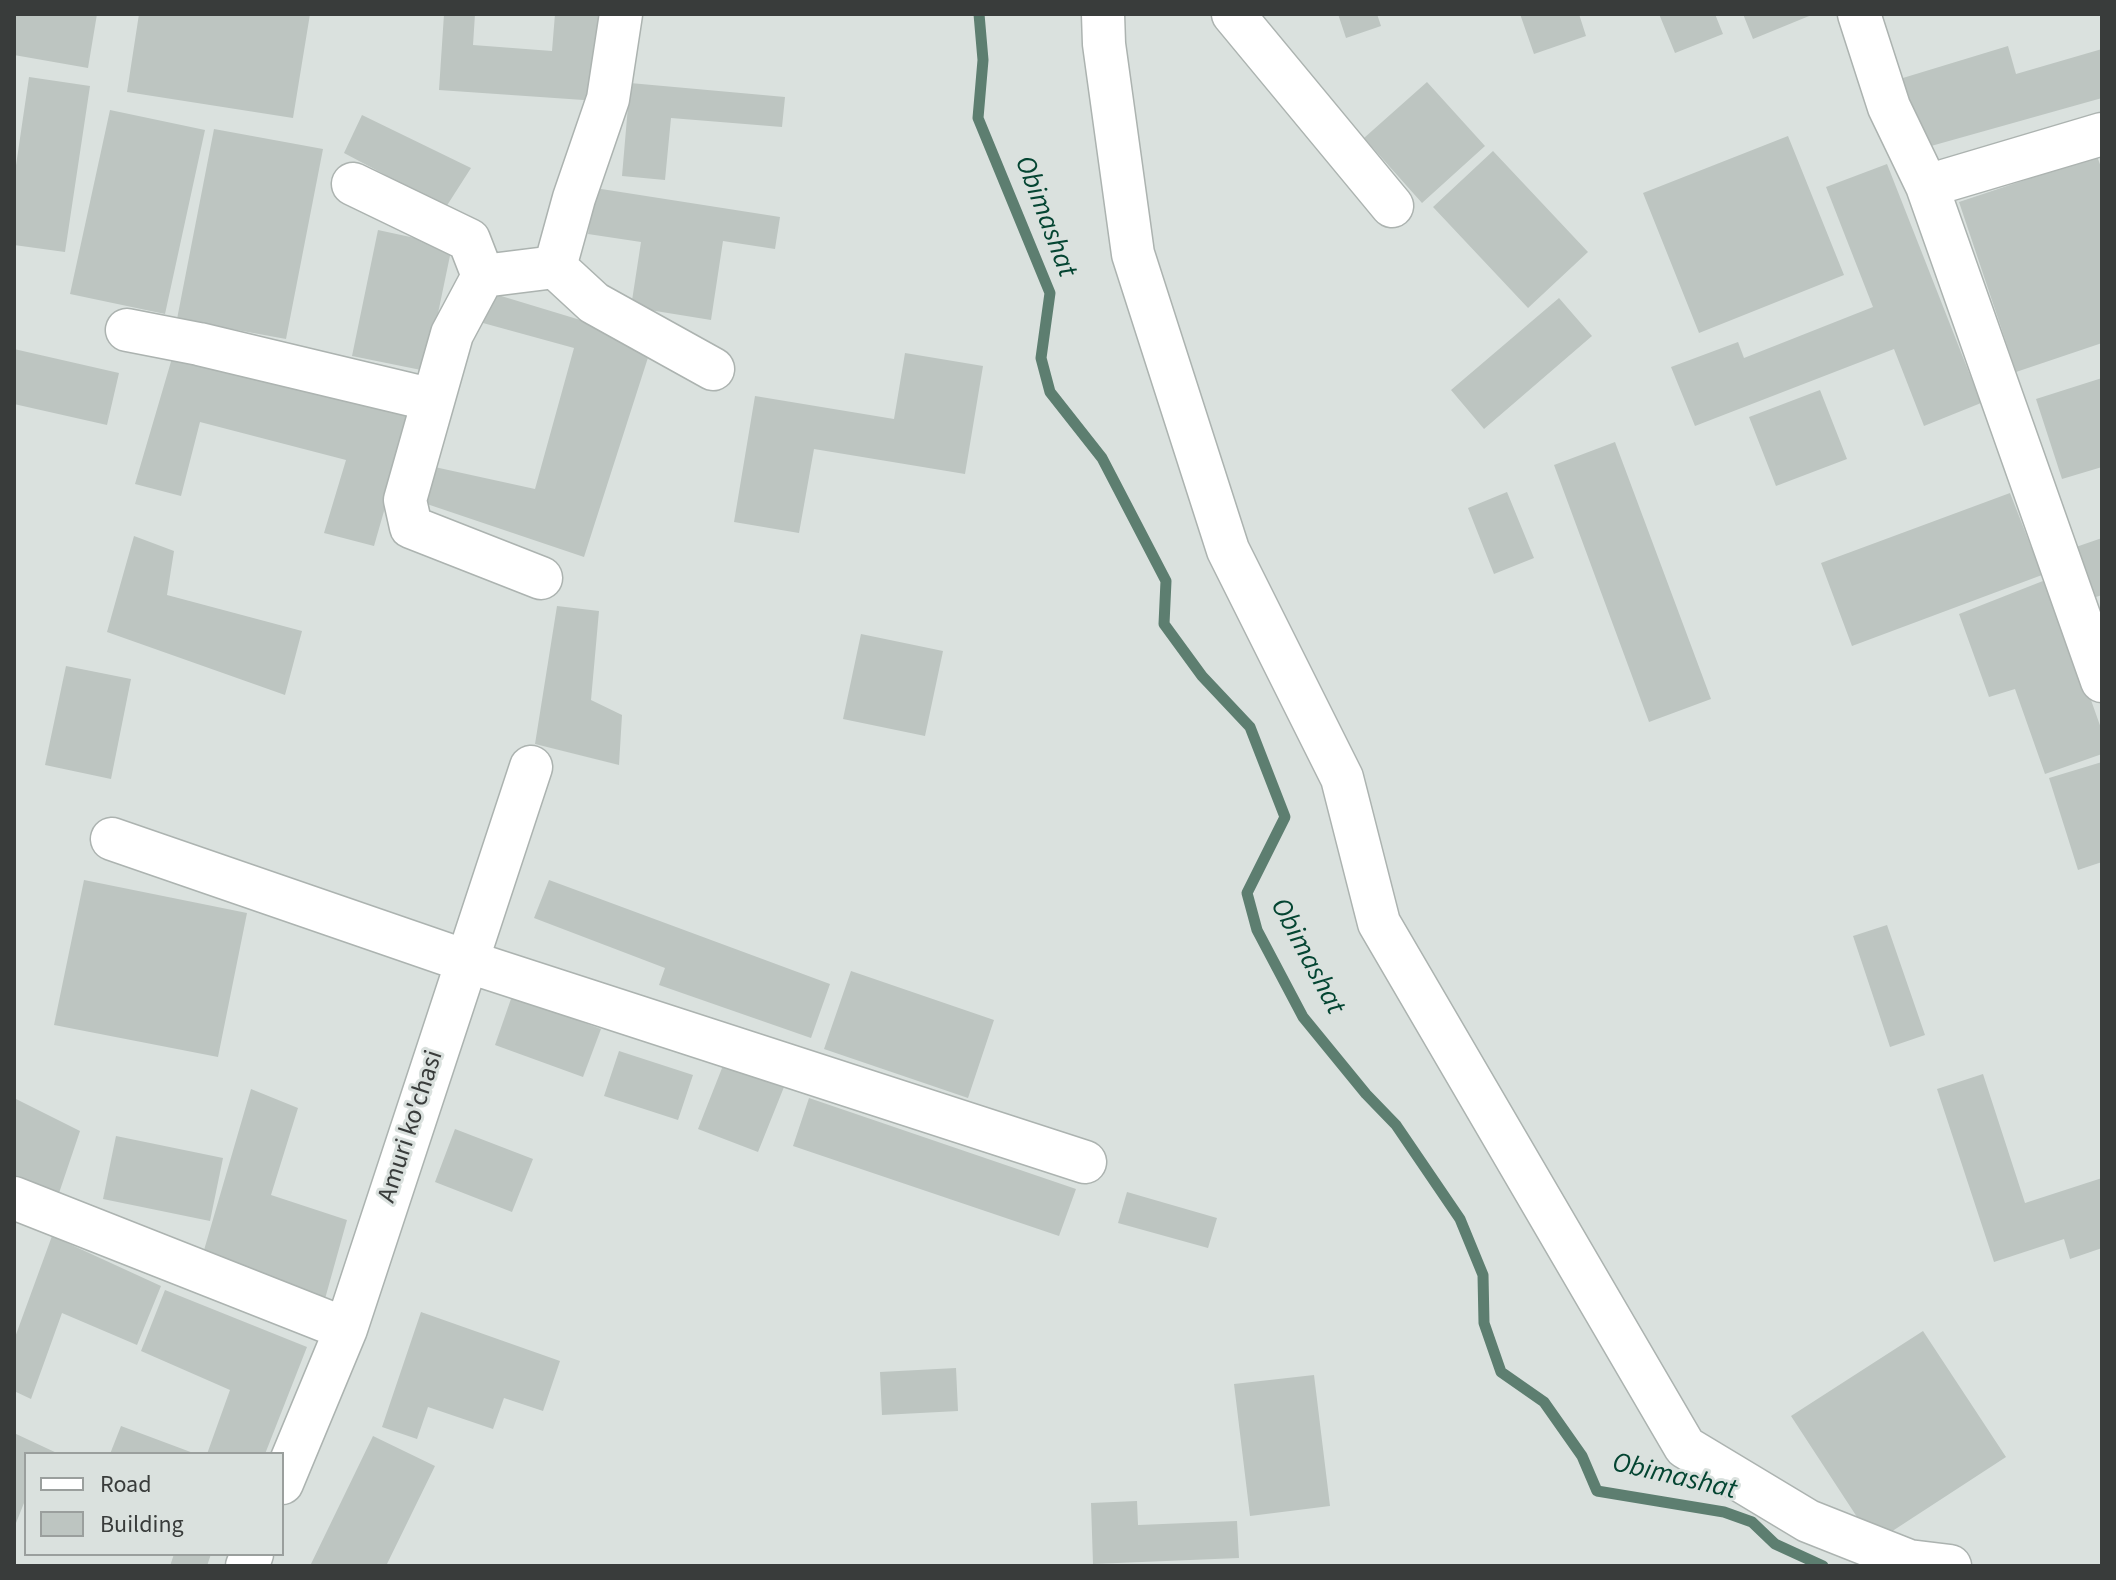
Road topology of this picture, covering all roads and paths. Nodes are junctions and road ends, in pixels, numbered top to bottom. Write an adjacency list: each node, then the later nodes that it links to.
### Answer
1 (621, 14): 9 (street)
2 (1103, 14): 23 (street)
3 (1233, 14): 8 (street)
4 (1859, 14): 7 (street)
5 (2102, 134): 7 (street)
6 (353, 184): 10 (street)
7 (1927, 186): 15 (street)
8 (1392, 206)
9 (555, 267): 10 (street); 12 (street)
10 (483, 276): 13 (street)
11 (127, 330): 13 (street)
12 (713, 369)
13 (433, 400): 14 (street)
14 (541, 578)
15 (2102, 681)
16 (531, 767): 18 (street, Amuri ko'chasi)
17 (112, 839): 18 (street)
18 (466, 961): 19 (street); 21 (street, Amuri ko'chasi)
19 (1085, 1162)
20 (14, 1198): 21 (street)
21 (346, 1329): 22 (street, Amuri ko'chasi)
22 (284, 1478)
23 (1950, 1566)

